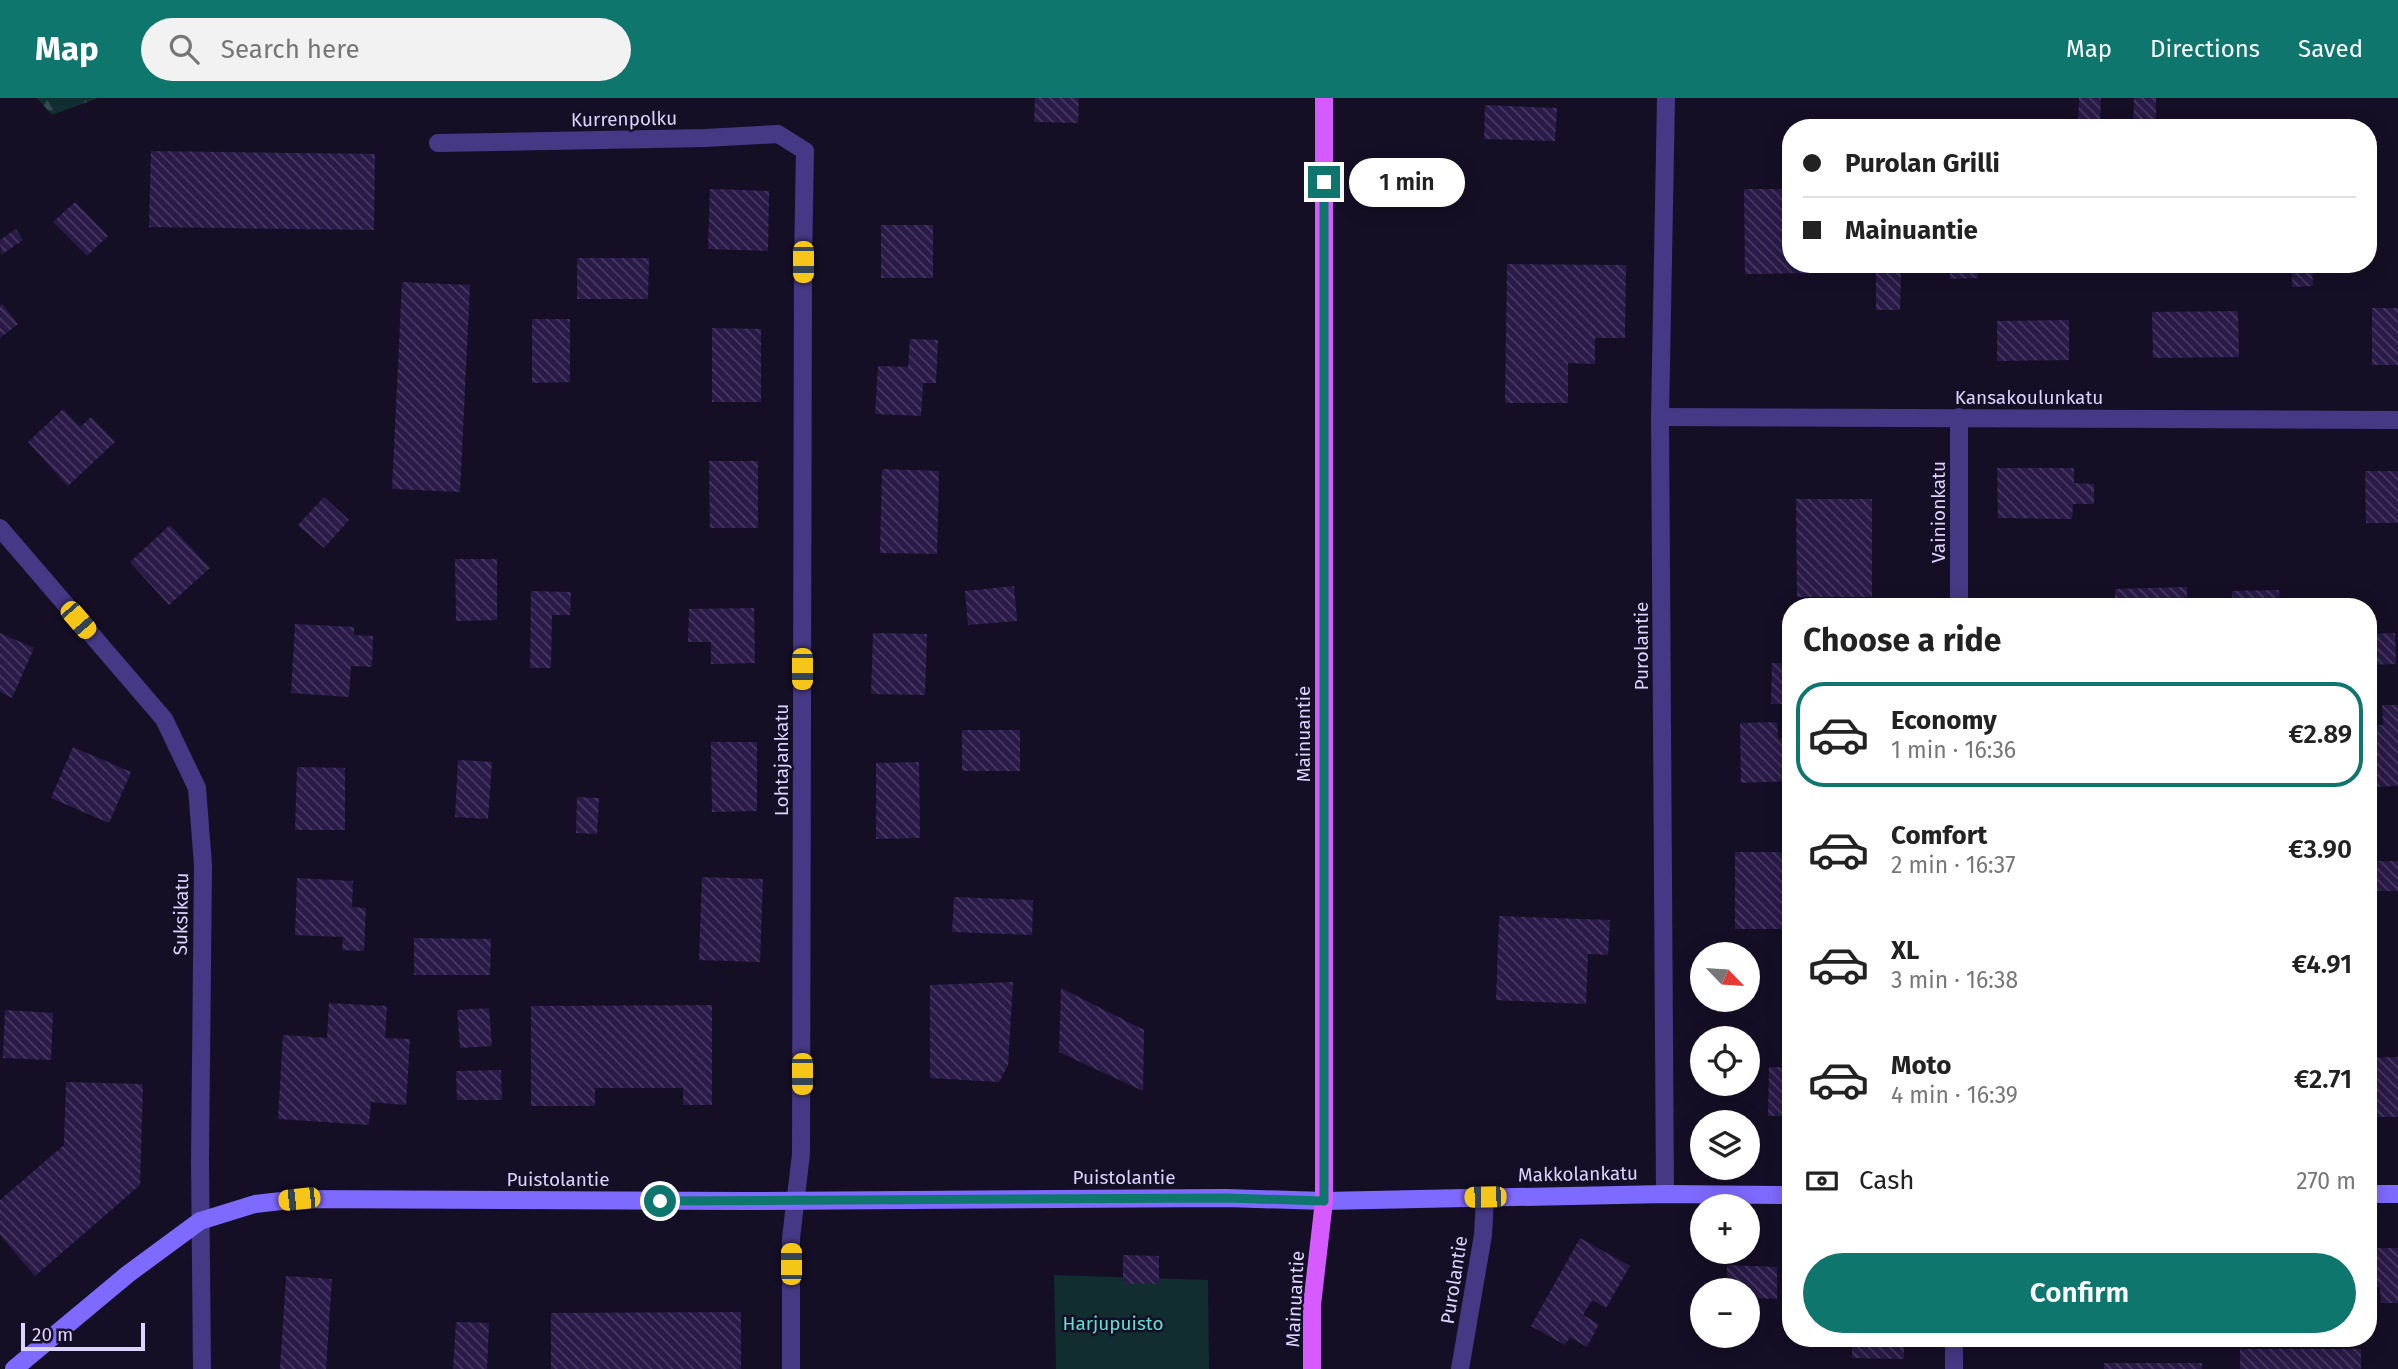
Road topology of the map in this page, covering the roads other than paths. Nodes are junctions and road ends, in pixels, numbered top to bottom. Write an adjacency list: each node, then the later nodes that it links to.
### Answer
1 (1324, 98): 16 (main road, Mainuantie)
2 (1666, 98): 5 (street, Purolantie)
3 (439, 143): 4 (street, Kurrenpolku)
4 (805, 151): 15 (street, Lohtajankatu)
5 (1660, 417): 6 (street, Kansakoulunkatu); 10 (street, Purolantie)
6 (1959, 417): 7 (street, Kansakoulunkatu); 9 (street, Vainionkatu)
7 (2398, 420)
8 (0, 528): 17 (street, Suksikatu)
9 (1959, 598)
10 (1665, 1194): 13 (street, Makkolankatu); 14 (street, Makkolankatu)
11 (2377, 1194): 12 (street)
12 (2398, 1194)
13 (1782, 1195)
14 (1485, 1197): 16 (street, Makkolankatu); 23 (street, Purolantie)
15 (796, 1200): 16 (street, Puistolantie); 17 (street, Puistolantie); 21 (street, Lohtajankatu)
16 (1324, 1201): 22 (main road, Mainuantie)
17 (200, 1221): 19 (street, Puistolantie); 20 (street, Suksikatu)
18 (1954, 1347): 24 (street)
19 (15, 1369)
20 (202, 1369)
21 (790, 1369)
22 (1312, 1369)
23 (1460, 1369)
24 (1954, 1369)

